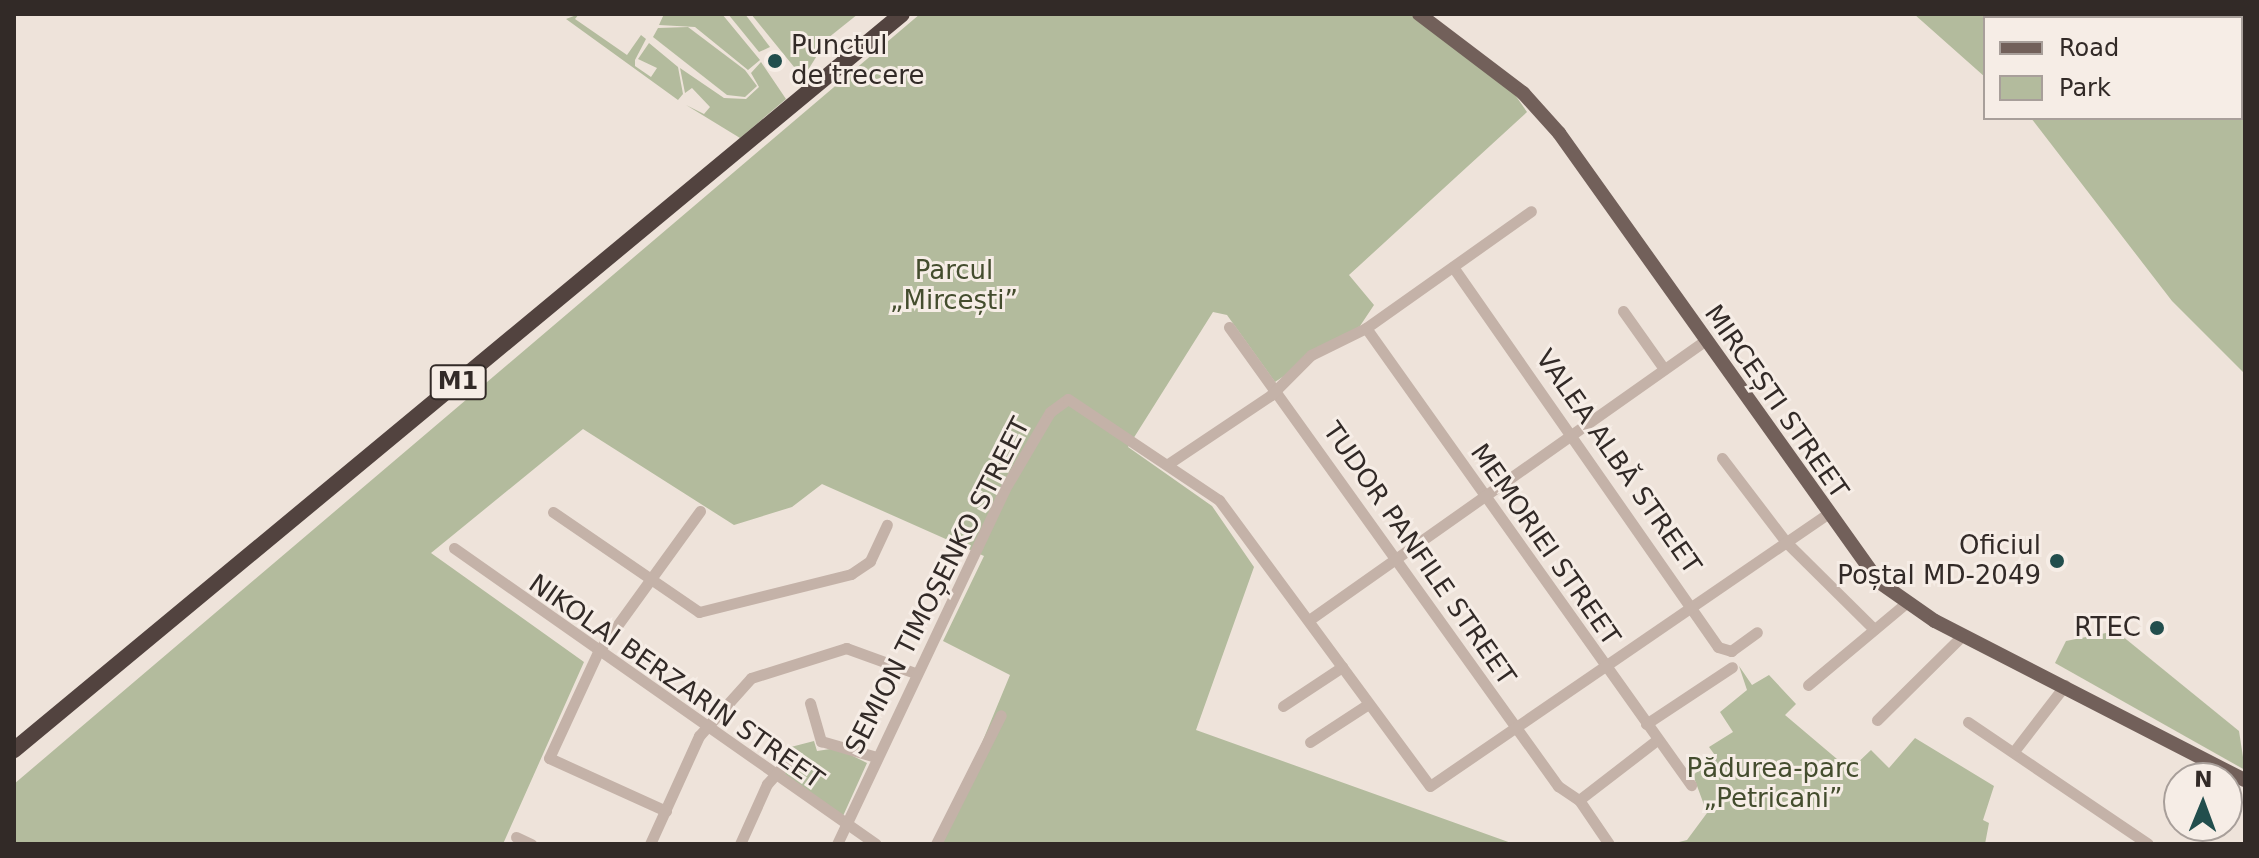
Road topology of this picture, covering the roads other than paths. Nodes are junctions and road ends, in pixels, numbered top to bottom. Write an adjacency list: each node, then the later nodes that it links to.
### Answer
1 (902, 14): 47 (highway, M1)
2 (1419, 14): 8 (main road, MIRCEȘTI STREET)
3 (1531, 211): 4 (street)
4 (1453, 267): 7 (street); 11 (street, VALEA ALBĂ STREET)
5 (1623, 311): 9 (street)
6 (1229, 327): 10 (street, TUDOR PANFILE STREET)
7 (1366, 328): 10 (street); 14 (street, MEMORIEI STREET)
8 (1704, 341): 9 (street); 17 (main road, MIRCEȘTI STREET)
9 (1664, 369): 11 (street)
10 (1274, 389): 13 (street); 21 (street, TUDOR PANFILE STREET)
11 (1571, 434): 14 (street); 24 (street, VALEA ALBĂ STREET)
12 (1722, 458): 19 (street)
13 (1168, 464): 25 (street); 33 (street, SEMION TIMOȘENKO STREET)
14 (1484, 497): 21 (street); 32 (street, MEMORIEI STREET)
15 (700, 511): 22 (street)
16 (553, 512): 22 (street)
17 (1825, 516): 19 (street); 23 (main road, MIRCEȘTI STREET)
18 (887, 525): 22 (street)
19 (1786, 542): 24 (street); 26 (street)
20 (454, 548): 29 (street, NIKOLAI BERZARIN STREET)
21 (1396, 558): 25 (street); 44 (street, TUDOR PANFILE STREET)
22 (650, 581): 29 (street)
23 (1906, 603): 26 (street); 28 (main road, MIRCEȘTI STREET)
24 (1694, 608): 27 (street, VALEA ALBĂ STREET); 32 (street)
25 (1309, 620): 30 (street)
26 (1874, 629): 34 (street)
27 (1757, 632)
28 (1963, 635): 35 (main road, MIRCEȘTI STREET); 40 (street)
29 (598, 652): 43 (street, NIKOLAI BERZARIN STREET); 55 (street)
30 (1342, 667): 37 (street); 38 (street)
31 (1732, 667): 42 (street)
32 (1605, 669): 42 (street, MEMORIEI STREET); 44 (street)
33 (915, 673): 43 (street); 50 (street, SEMION TIMOȘENKO STREET)
34 (1808, 685)
35 (2065, 685): 48 (street); 52 (main road, MIRCEȘTI STREET)
36 (810, 703): 50 (street)
37 (1367, 705): 44 (street); 46 (street)
38 (1283, 706)
39 (1001, 715): 63 (street)
40 (1877, 720)
41 (1968, 722): 48 (street)
42 (1646, 724): 45 (street, MEMORIEI STREET)
43 (706, 730): 51 (street, NIKOLAI BERZARIN STREET); 55 (street)
44 (1517, 730): 54 (street, TUDOR PANFILE STREET)
45 (1657, 740): 53 (street, MEMORIEI STREET); 54 (street)
46 (1310, 742)
47 (14, 750)
48 (2015, 750): 65 (street)
49 (791, 757): 51 (street)
50 (876, 757): 56 (street, SEMION TIMOȘENKO STREET)
51 (775, 779): 56 (street, NIKOLAI BERZARIN STREET); 60 (street)
52 (2245, 780)
53 (1691, 785)
54 (1579, 800): 64 (street, TUDOR PANFILE STREET)
55 (666, 811): 59 (street)
56 (844, 828): 61 (street, SEMION TIMOȘENKO STREET); 62 (street, NIKOLAI BERZARIN STREET)
57 (516, 837): 58 (street)
58 (531, 844)
59 (650, 844)
60 (740, 844)
61 (837, 844)
62 (876, 844)
63 (936, 844)
64 (1609, 844)
65 (2148, 844)

